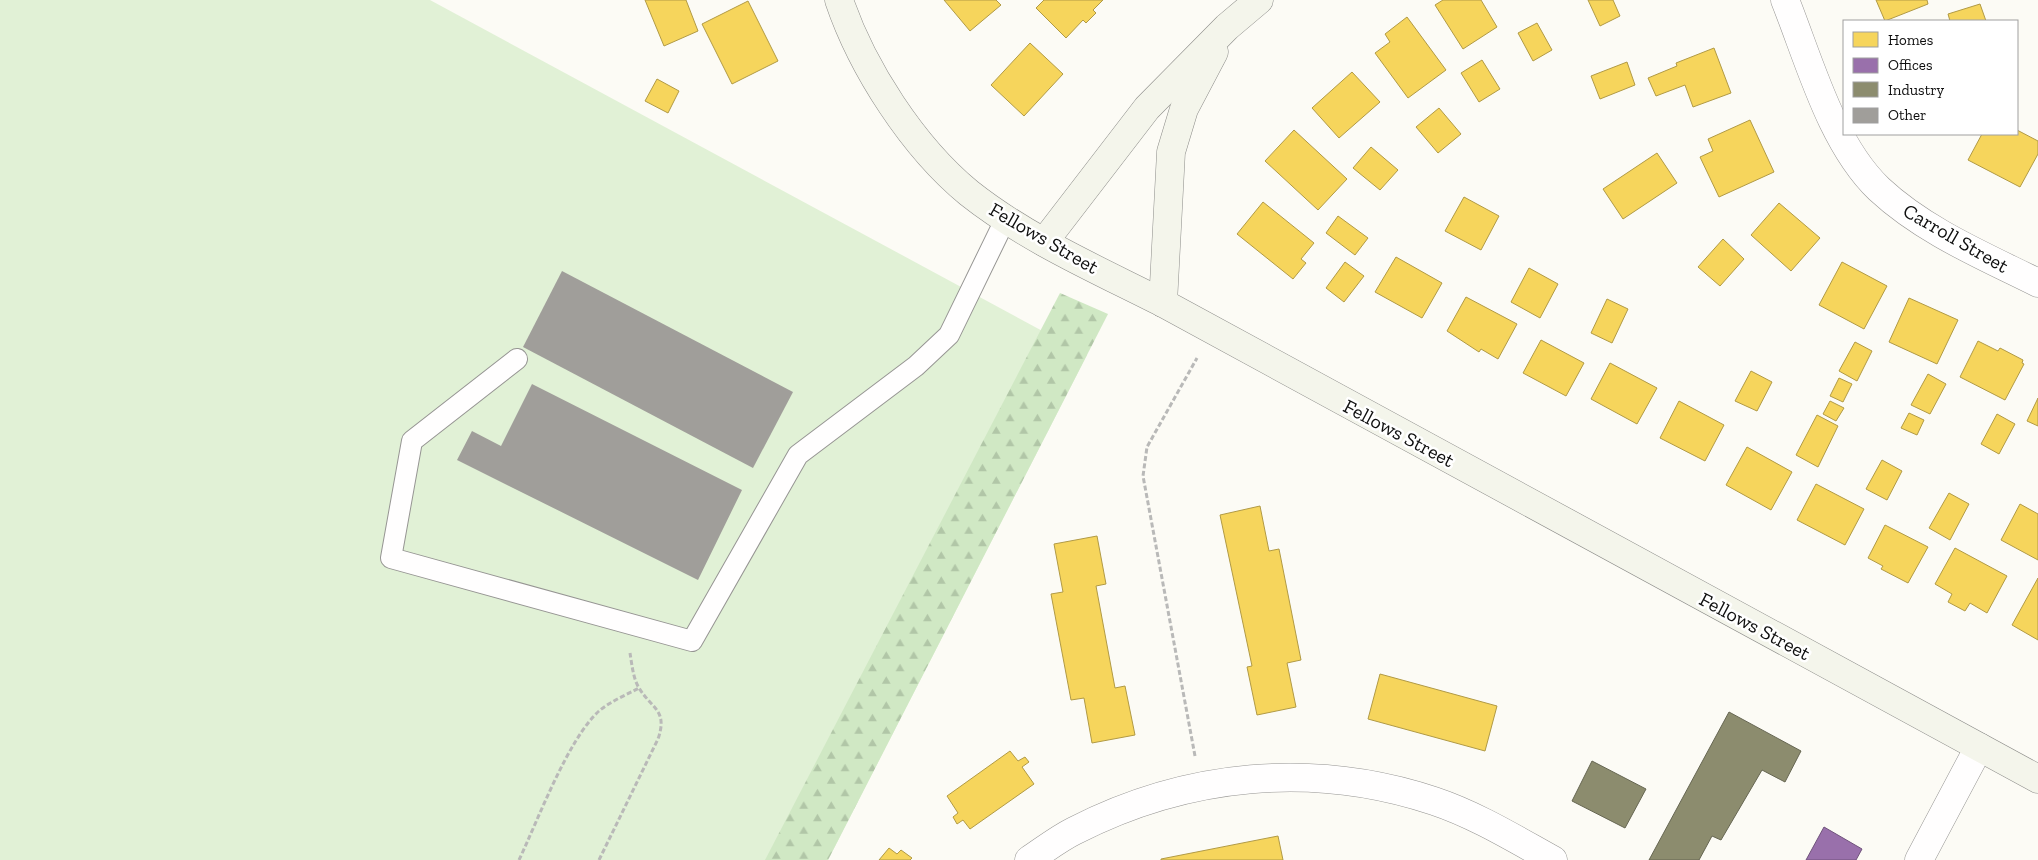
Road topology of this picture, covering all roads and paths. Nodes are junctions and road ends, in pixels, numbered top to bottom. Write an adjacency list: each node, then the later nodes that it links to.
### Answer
1 (839, 0): 5 (street, Fellows Street)
2 (1259, 0): 4 (street)
3 (1785, 0): 7 (street, Carroll Street)
4 (1227, 27): 6 (street); 8 (street)
5 (1006, 218): 6 (street, Fellows Street); 11 (lane)
6 (1044, 242): 8 (street, Fellows Street)
7 (2038, 283)
8 (1163, 303): 9 (street, Fellows Street)
9 (1212, 332): 13 (street, Fellows Street); 15 (path)
10 (517, 359): 11 (lane)
11 (627, 623): 12 (path)
12 (639, 688): 16 (path); 17 (path)
13 (1979, 747): 14 (street, Fellows Street); 20 (street)
14 (2038, 779)
15 (1201, 786): 18 (street); 19 (street)
16 (519, 860)
17 (599, 860)
18 (1029, 860)
19 (1553, 860)
20 (1919, 860)

